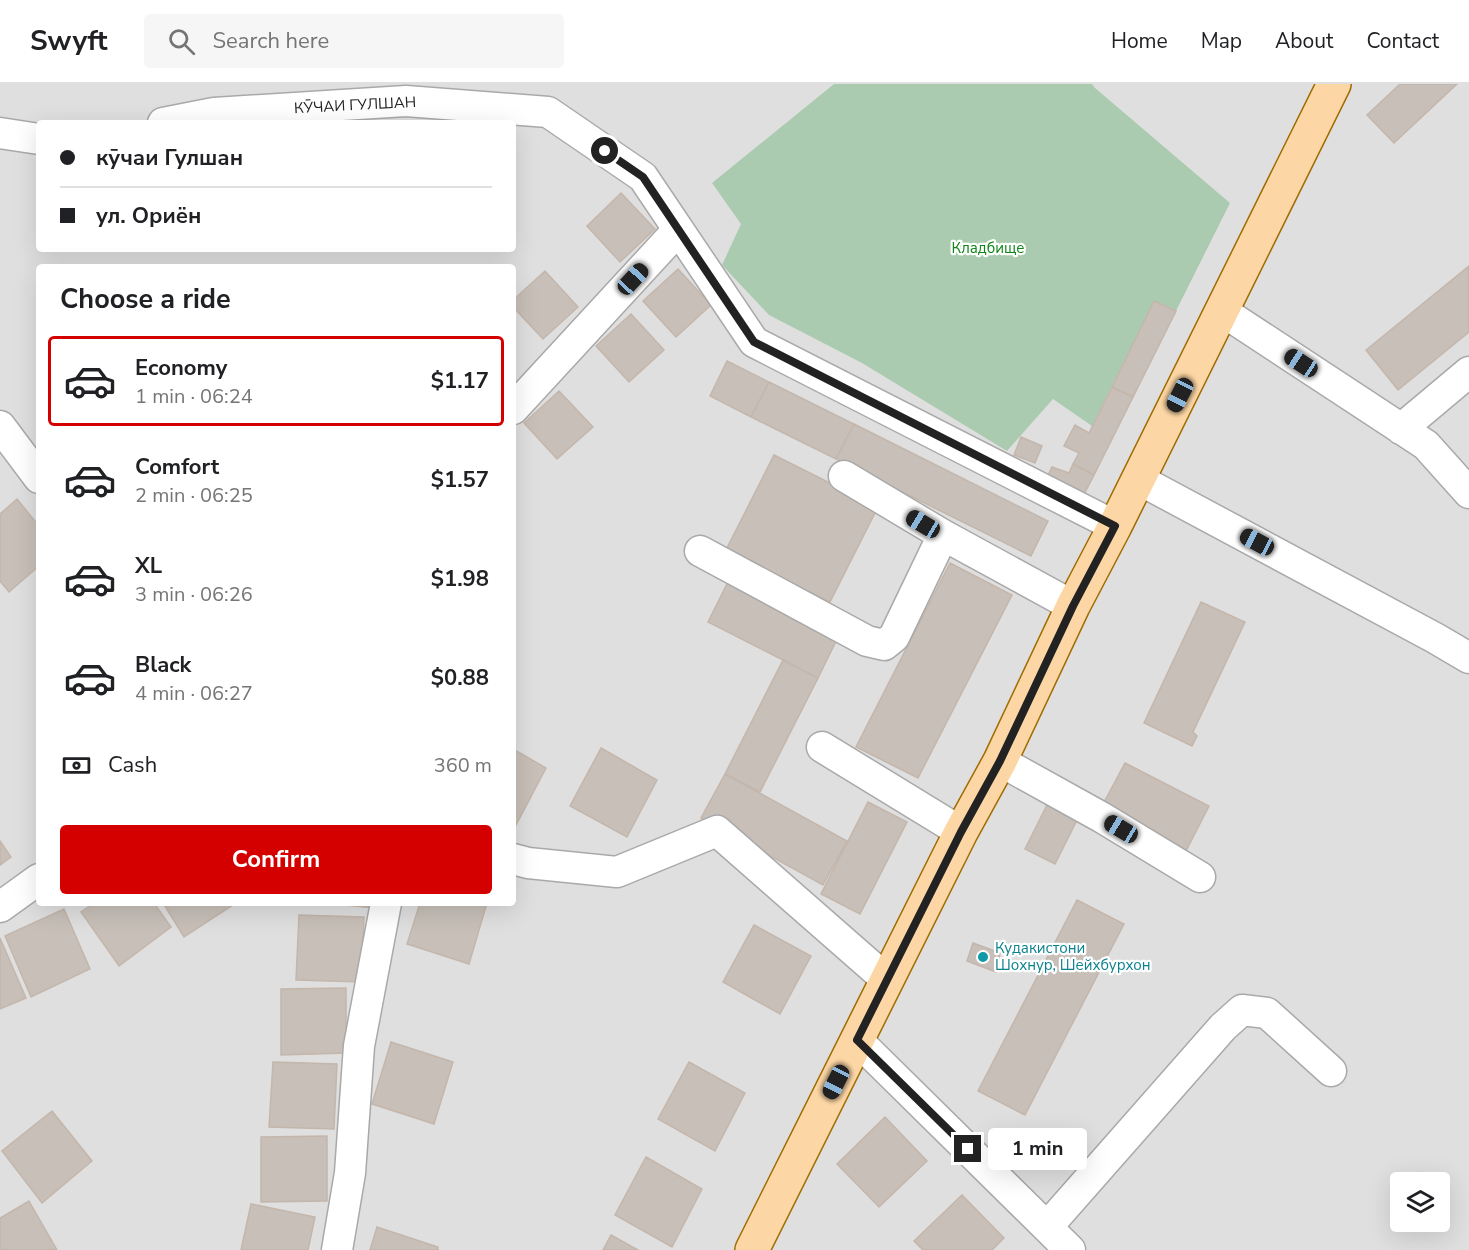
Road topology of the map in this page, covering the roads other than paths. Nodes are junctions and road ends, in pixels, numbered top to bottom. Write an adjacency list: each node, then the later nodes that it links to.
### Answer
1 (1334, 84): 6 (main road)
2 (178, 120): 5 (street, КӮЧАИ ГУЛШАН)
3 (0, 134): 4 (street)
4 (36, 140)
5 (678, 230): 8 (street); 15 (street, КӮЧАИ ГУЛШАН)
6 (1222, 311): 10 (street); 13 (main road)
7 (1469, 372): 10 (street)
8 (516, 407)
9 (0, 426): 11 (street)
10 (1401, 429): 14 (street)
11 (36, 474)
12 (844, 476): 16 (street)
13 (1138, 479): 15 (main road); 19 (street)
14 (1469, 493)
15 (1115, 526): 18 (main road)
16 (943, 535): 17 (street); 18 (street)
17 (700, 551)
18 (1073, 606): 21 (main road)
19 (1469, 658)
20 (822, 747): 22 (street)
21 (1000, 761): 22 (main road); 24 (street)
22 (961, 832): 28 (main road)
23 (516, 860): 28 (street)
24 (1200, 877)
25 (36, 881): 27 (street)
26 (385, 906): 32 (street)
27 (0, 907)
28 (887, 980): 29 (main road)
29 (857, 1040): 31 (street); 33 (main road)
30 (1331, 1071): 31 (street)
31 (1047, 1227): 34 (street)
32 (336, 1250)
33 (752, 1250)
34 (1070, 1250)

